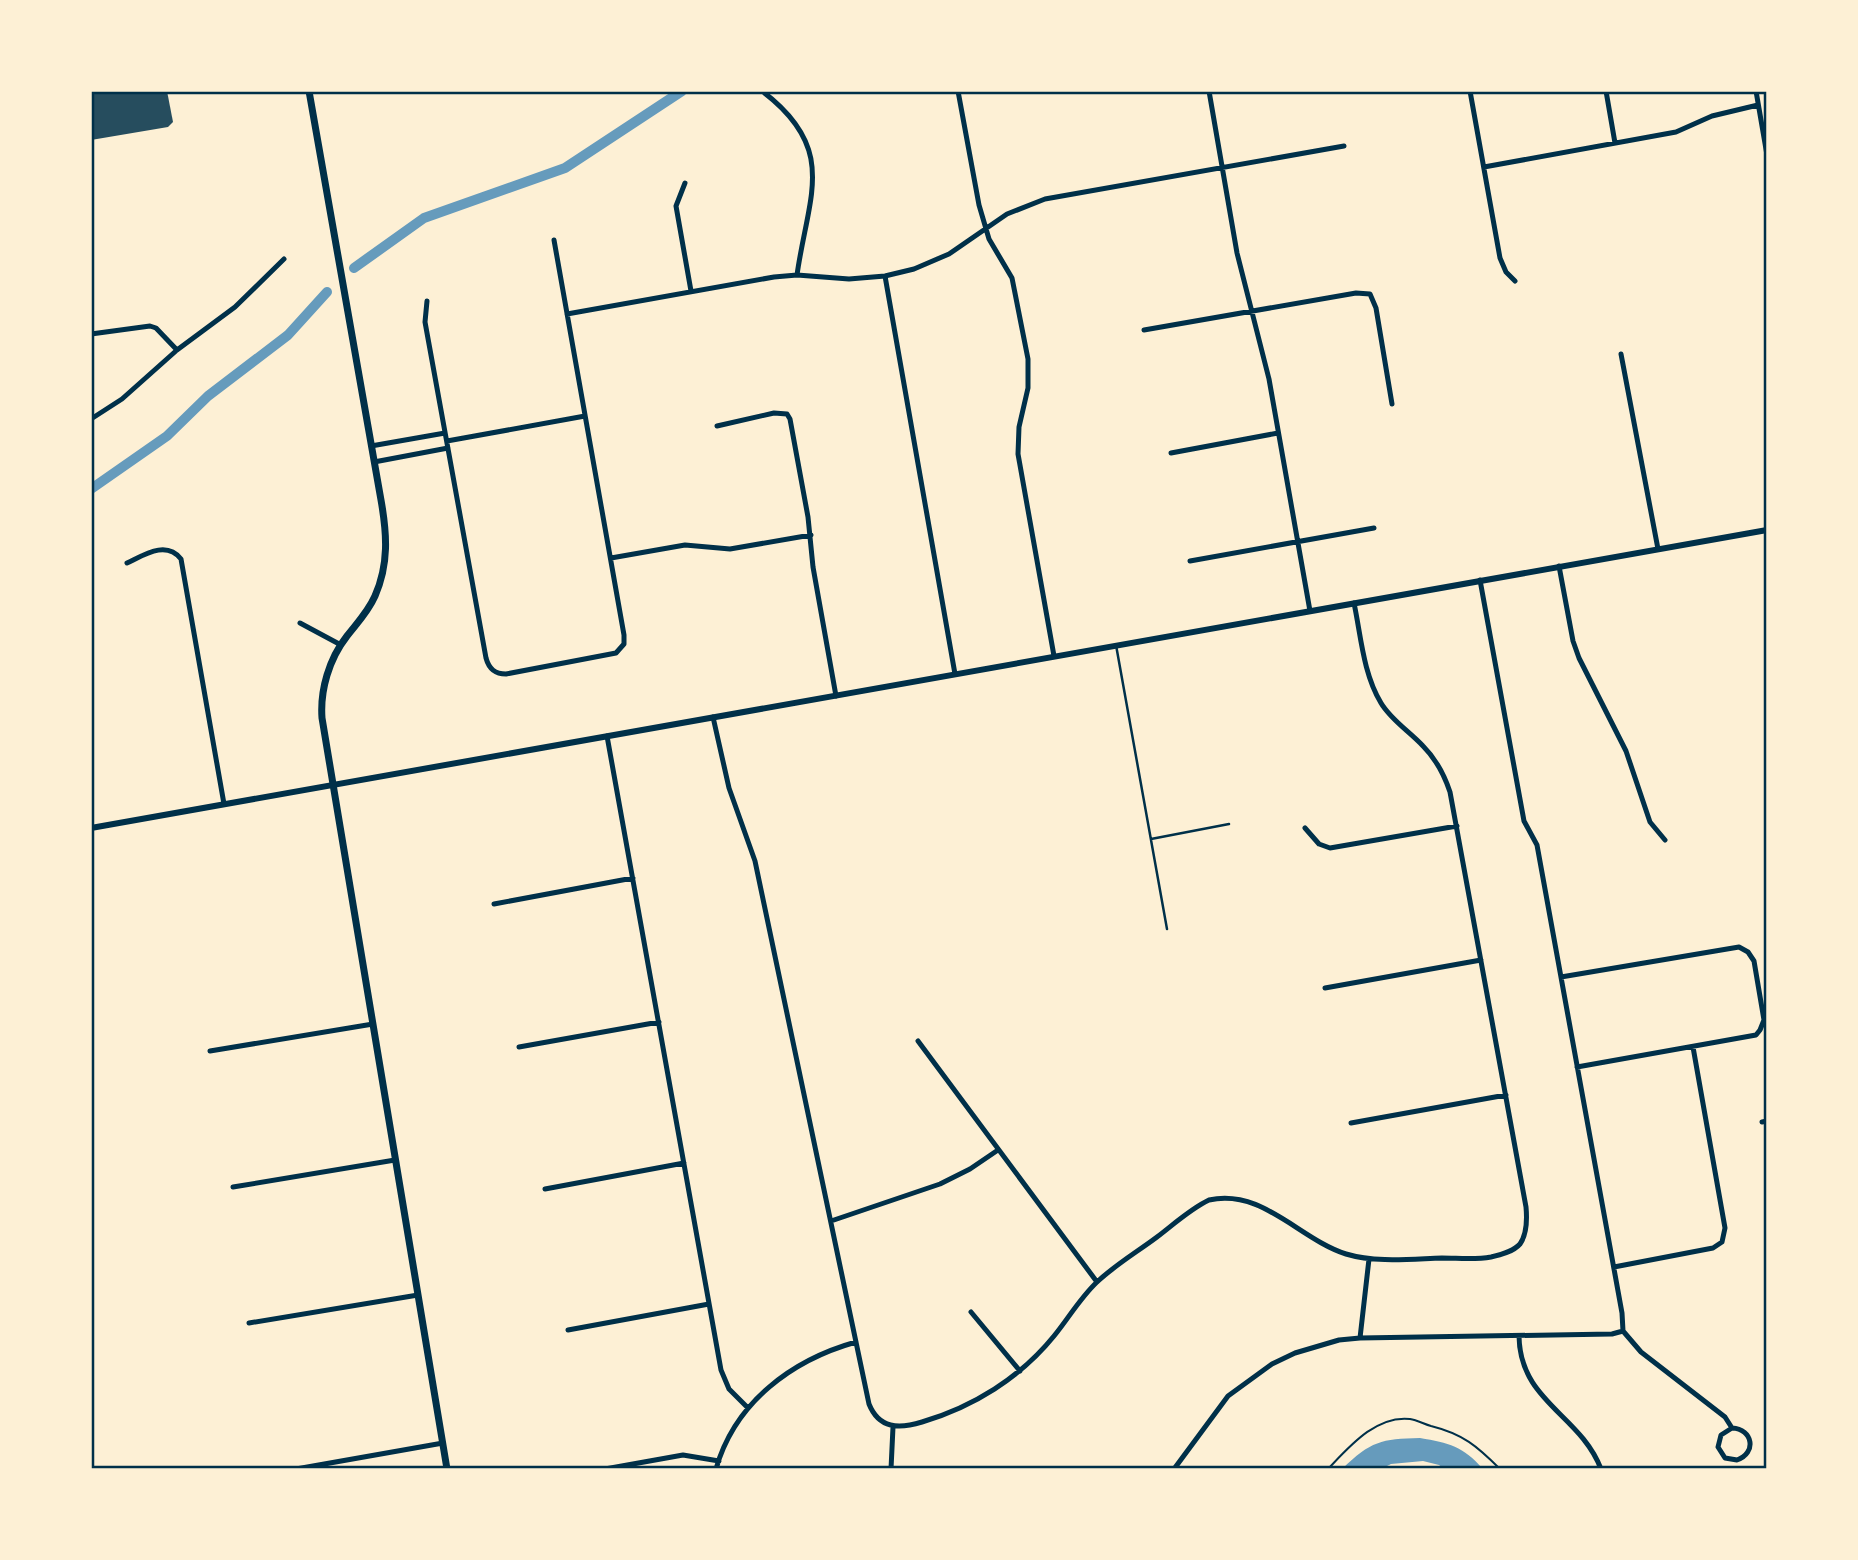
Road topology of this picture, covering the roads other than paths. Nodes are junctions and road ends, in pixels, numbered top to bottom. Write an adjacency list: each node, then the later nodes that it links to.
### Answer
1 (309, 91): 36 (main road)
2 (762, 91): 18 (street)
3 (958, 91): 15 (street)
4 (1209, 91): 13 (street)
5 (1470, 91): 12 (street)
6 (1606, 91): 9 (street)
7 (1756, 91): 8 (street)
8 (1758, 105): 9 (street); 11 (street)
9 (1615, 143): 12 (street)
10 (1344, 146): 13 (street)
11 (1767, 155)
12 (1484, 167): 20 (street)
13 (1222, 168): 15 (street); 23 (street)
14 (685, 183): 21 (street)
15 (985, 228): 19 (street); 54 (street)
16 (554, 240): 24 (street)
17 (284, 260): 27 (street)
18 (797, 275): 19 (street); 21 (street)
19 (885, 276): 55 (street)
20 (1515, 281)
21 (691, 291): 24 (street)
22 (427, 301): 33 (street)
23 (1252, 311): 25 (street); 29 (street); 34 (street)
24 (567, 314): 30 (street)
25 (1144, 330)
26 (91, 334): 27 (street)
27 (177, 350): 31 (street)
28 (1621, 354): 43 (street)
29 (1392, 404)
30 (585, 416): 35 (street); 44 (street)
31 (91, 419)
32 (717, 426): 41 (street)
33 (445, 433): 35 (street); 36 (street)
34 (1278, 433): 37 (street); 42 (street)
35 (447, 444): 38 (street); 44 (street)
36 (371, 446): 38 (main road)
37 (1171, 453)
38 (374, 461): 52 (main road)
39 (1374, 528): 42 (street)
40 (1767, 530): 43 (street)
41 (811, 534): 44 (street); 56 (street)
42 (1298, 542): 45 (street); 50 (street)
43 (1658, 549): 47 (street)
44 (611, 558)
45 (1190, 561)
46 (127, 563): 60 (street)
47 (1559, 566): 48 (street); 66 (street)
48 (1480, 580): 49 (street); 71 (street)
49 (1354, 603): 50 (street); 62 (street)
50 (1310, 611): 53 (street)
51 (300, 623): 52 (street)
52 (341, 645): 59 (main road)
53 (1116, 645): 54 (street); 65 (lane)
54 (1054, 656): 55 (street)
55 (955, 674): 56 (street)
56 (836, 696): 57 (street)
57 (713, 717): 58 (street); 87 (street)
58 (607, 736): 59 (street); 67 (street)
59 (333, 785): 60 (street); 74 (main road)
60 (224, 804): 63 (street)
61 (1229, 824): 65 (lane)
62 (1457, 826): 64 (street); 70 (street)
63 (91, 828)
64 (1305, 828)
65 (1151, 839): 69 (lane)
66 (1665, 840)
67 (633, 878): 68 (street); 73 (street)
68 (494, 904)
69 (1167, 929)
70 (1481, 960): 72 (street); 80 (street)
71 (1561, 977): 77 (street); 79 (street)
72 (1325, 988)
73 (659, 1022): 76 (street); 84 (street)
74 (373, 1024): 78 (street); 83 (main road)
75 (918, 1041): 82 (street)
76 (519, 1047)
77 (1693, 1047): 79 (street); 89 (street)
78 (210, 1051)
79 (1577, 1067): 89 (street)
80 (1506, 1095): 81 (street); 88 (street)
81 (1351, 1123)
82 (998, 1150): 87 (street); 90 (street)
83 (396, 1160): 85 (street); 91 (main road)
84 (684, 1163): 86 (street); 92 (street)
85 (233, 1187)
86 (545, 1189)
87 (831, 1221): 99 (street)
88 (1369, 1259): 90 (street); 98 (street)
89 (1614, 1267): 96 (street)
90 (1097, 1282): 100 (street)
91 (418, 1295): 94 (street); 104 (main road)
92 (709, 1304): 95 (street); 101 (street)
93 (971, 1312): 100 (street)
94 (249, 1323)
95 (568, 1330)
96 (1623, 1331): 97 (street); 103 (street)
97 (1519, 1336): 98 (street); 112 (street)
98 (1360, 1338): 111 (street)
99 (856, 1342): 101 (street); 102 (street)
100 (1020, 1371): 102 (street)
101 (748, 1408): 105 (street)
102 (892, 1427): 110 (street)
103 (1732, 1428): 103 (street)
104 (443, 1443): 106 (street); 107 (main road)
105 (719, 1461): 108 (street); 109 (street)
106 (296, 1469)
107 (447, 1469)
108 (605, 1469)
109 (716, 1469)
110 (891, 1469)
111 (1174, 1469)
112 (1601, 1469)

